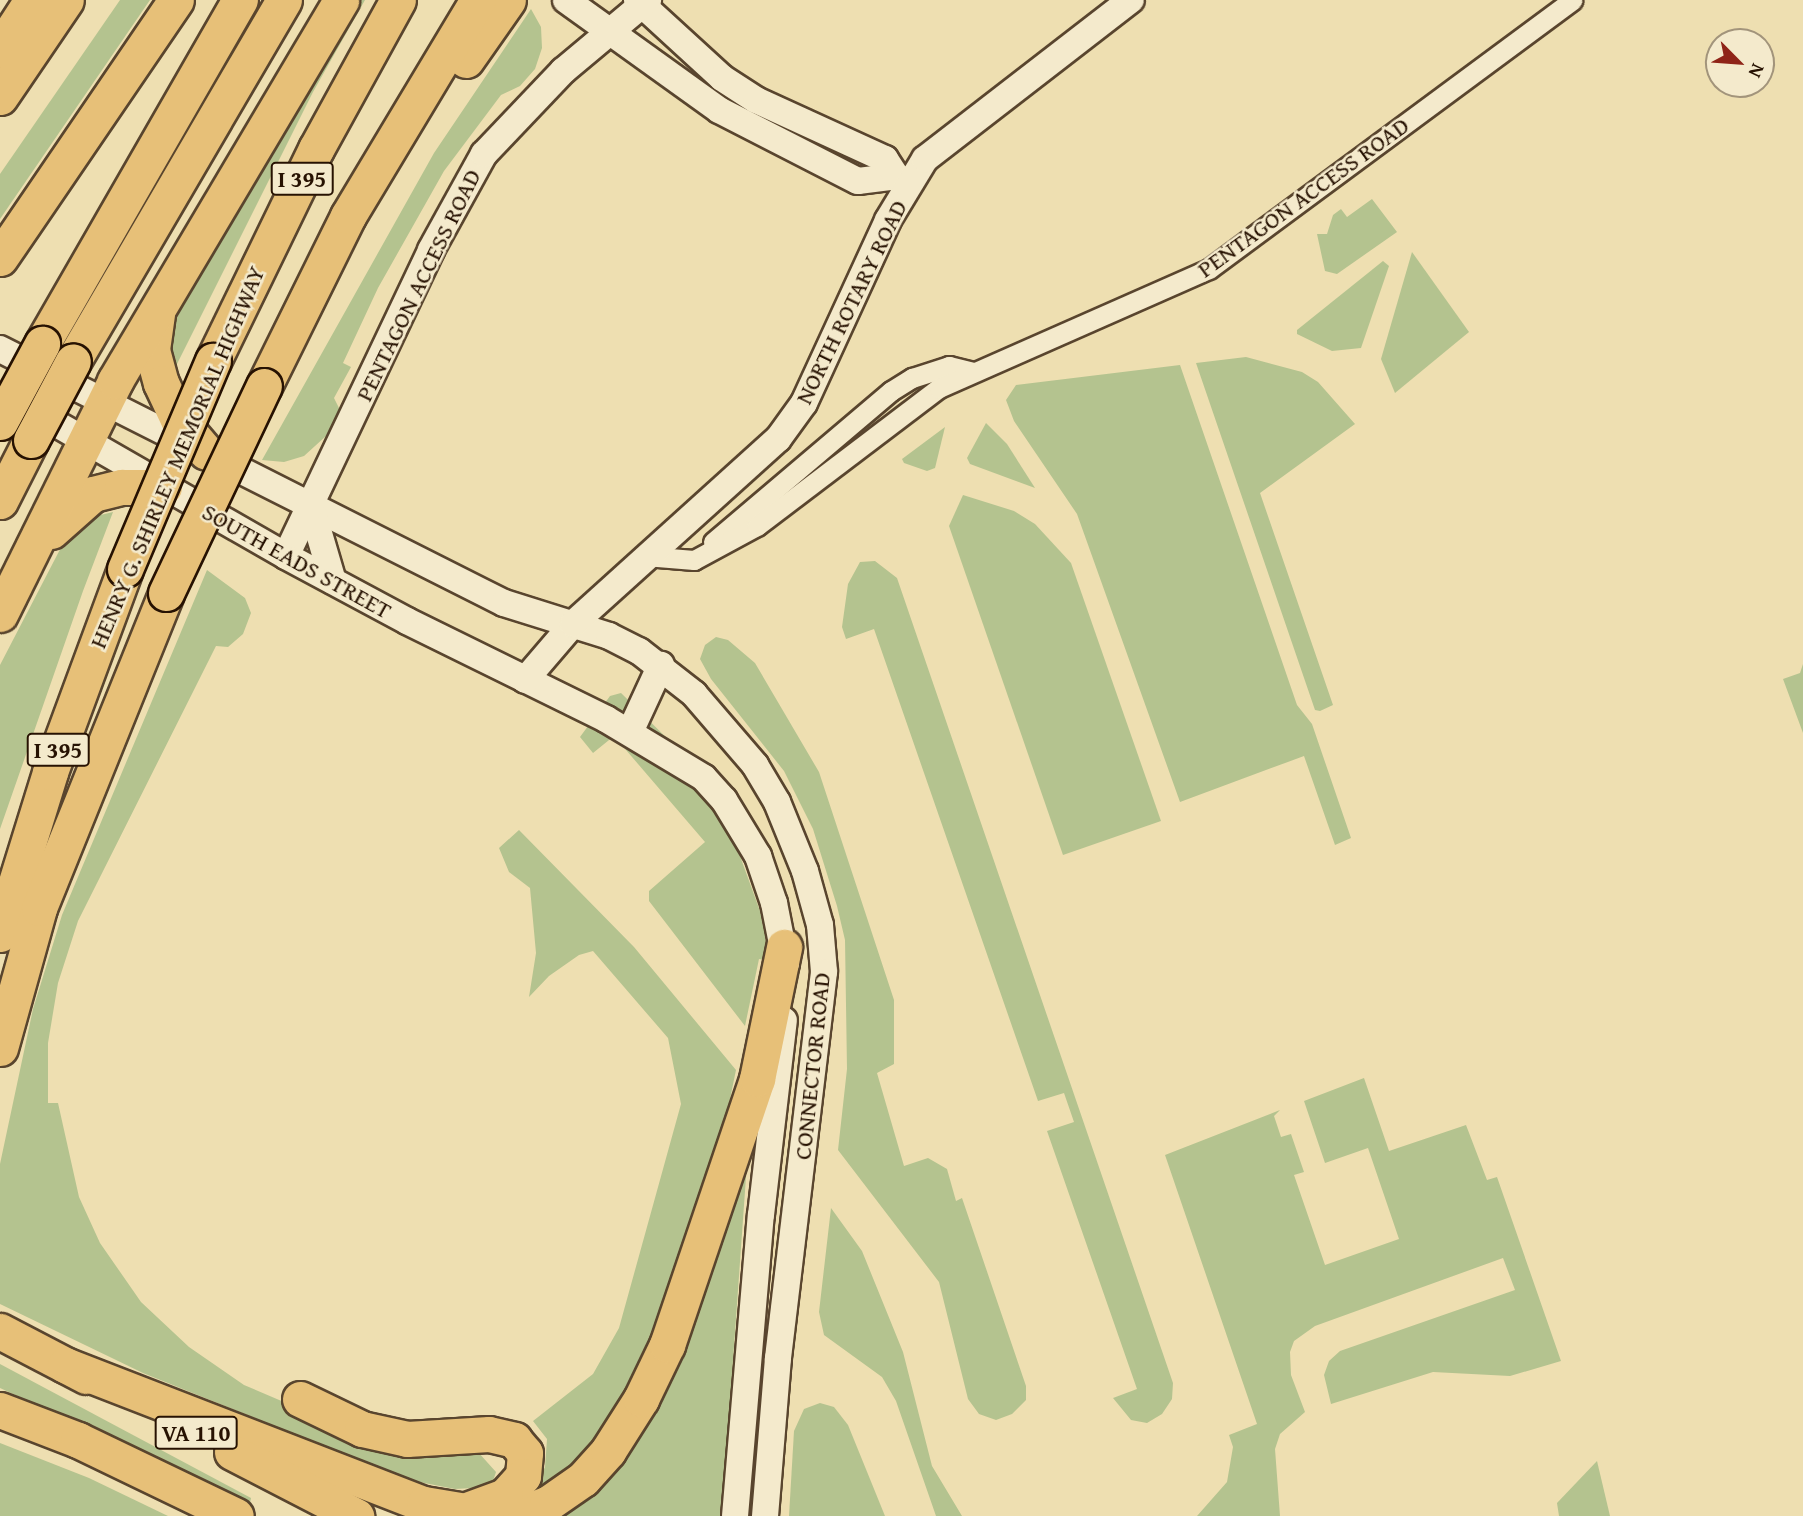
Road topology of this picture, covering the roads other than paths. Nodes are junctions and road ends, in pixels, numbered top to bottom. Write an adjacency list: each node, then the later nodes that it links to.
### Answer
1 (32, 0): 14 (highway)
2 (66, 0): 14 (highway)
3 (176, 0): 16 (highway)
4 (240, 0): 21 (highway, bridge)
5 (284, 0): 25 (highway, bridge)
6 (341, 0): 17 (highway)
7 (398, 0): 36 (highway, HENRY G. SHIRLEY MEMORIAL HIGHWAY / I 395, bridge)
8 (566, 0): 13 (street)
9 (1131, 0): 15 (street, NORTH ROTARY ROAD)
10 (1572, 0): 29 (street, PENTAGON ACCESS ROAD)
11 (643, 2): 13 (street, PENTAGON ACCESS ROAD); 15 (street)
12 (487, 8): 39 (highway, bridge)
13 (609, 32): 15 (street); 26 (street, PENTAGON ACCESS ROAD)
14 (3, 83)
15 (903, 180): 29 (street, NORTH ROTARY ROAD)
16 (0, 258)
17 (163, 296): 20 (highway); 23 (highway)
18 (0, 349): 20 (street)
19 (0, 392): 22 (street, SOUTH EADS STREET)
20 (105, 404): 22 (highway); 23 (street)
21 (0, 422)
22 (87, 441): 24 (street, SOUTH EADS STREET); 27 (highway)
23 (206, 452): 26 (street)
24 (164, 487): 27 (highway); 28 (street, SOUTH EADS STREET)
25 (0, 501)
26 (311, 506): 28 (street, PENTAGON ACCESS ROAD); 30 (street); 32 (street, CONNECTOR ROAD)
27 (31, 551): 31 (highway)
28 (286, 556): 30 (street, SOUTH EADS STREET)
29 (645, 556): 32 (street, NORTH ROTARY ROAD)
30 (333, 581): 34 (street, SOUTH EADS STREET)
31 (0, 614)
32 (573, 624): 33 (street, CONNECTOR ROAD); 34 (street, NORTH ROTARY ROAD)
33 (662, 665): 35 (street); 48 (street, CONNECTOR ROAD)
34 (526, 680): 35 (street, CONNECTOR ROAD)
35 (630, 732): 37 (street, CONNECTOR ROAD)
36 (0, 934)
37 (784, 947): 38 (highway)
38 (782, 999): 44 (highway); 47 (street, CONNECTOR ROAD)
39 (0, 1048)
40 (0, 1331): 41 (highway, VA 110)
41 (65, 1364): 44 (highway); 46 (highway, VA 110)
42 (300, 1399): 44 (highway)
43 (0, 1410): 45 (highway, VA 110)
44 (453, 1511)
45 (236, 1516)
46 (356, 1516)
47 (735, 1516)
48 (765, 1516)

